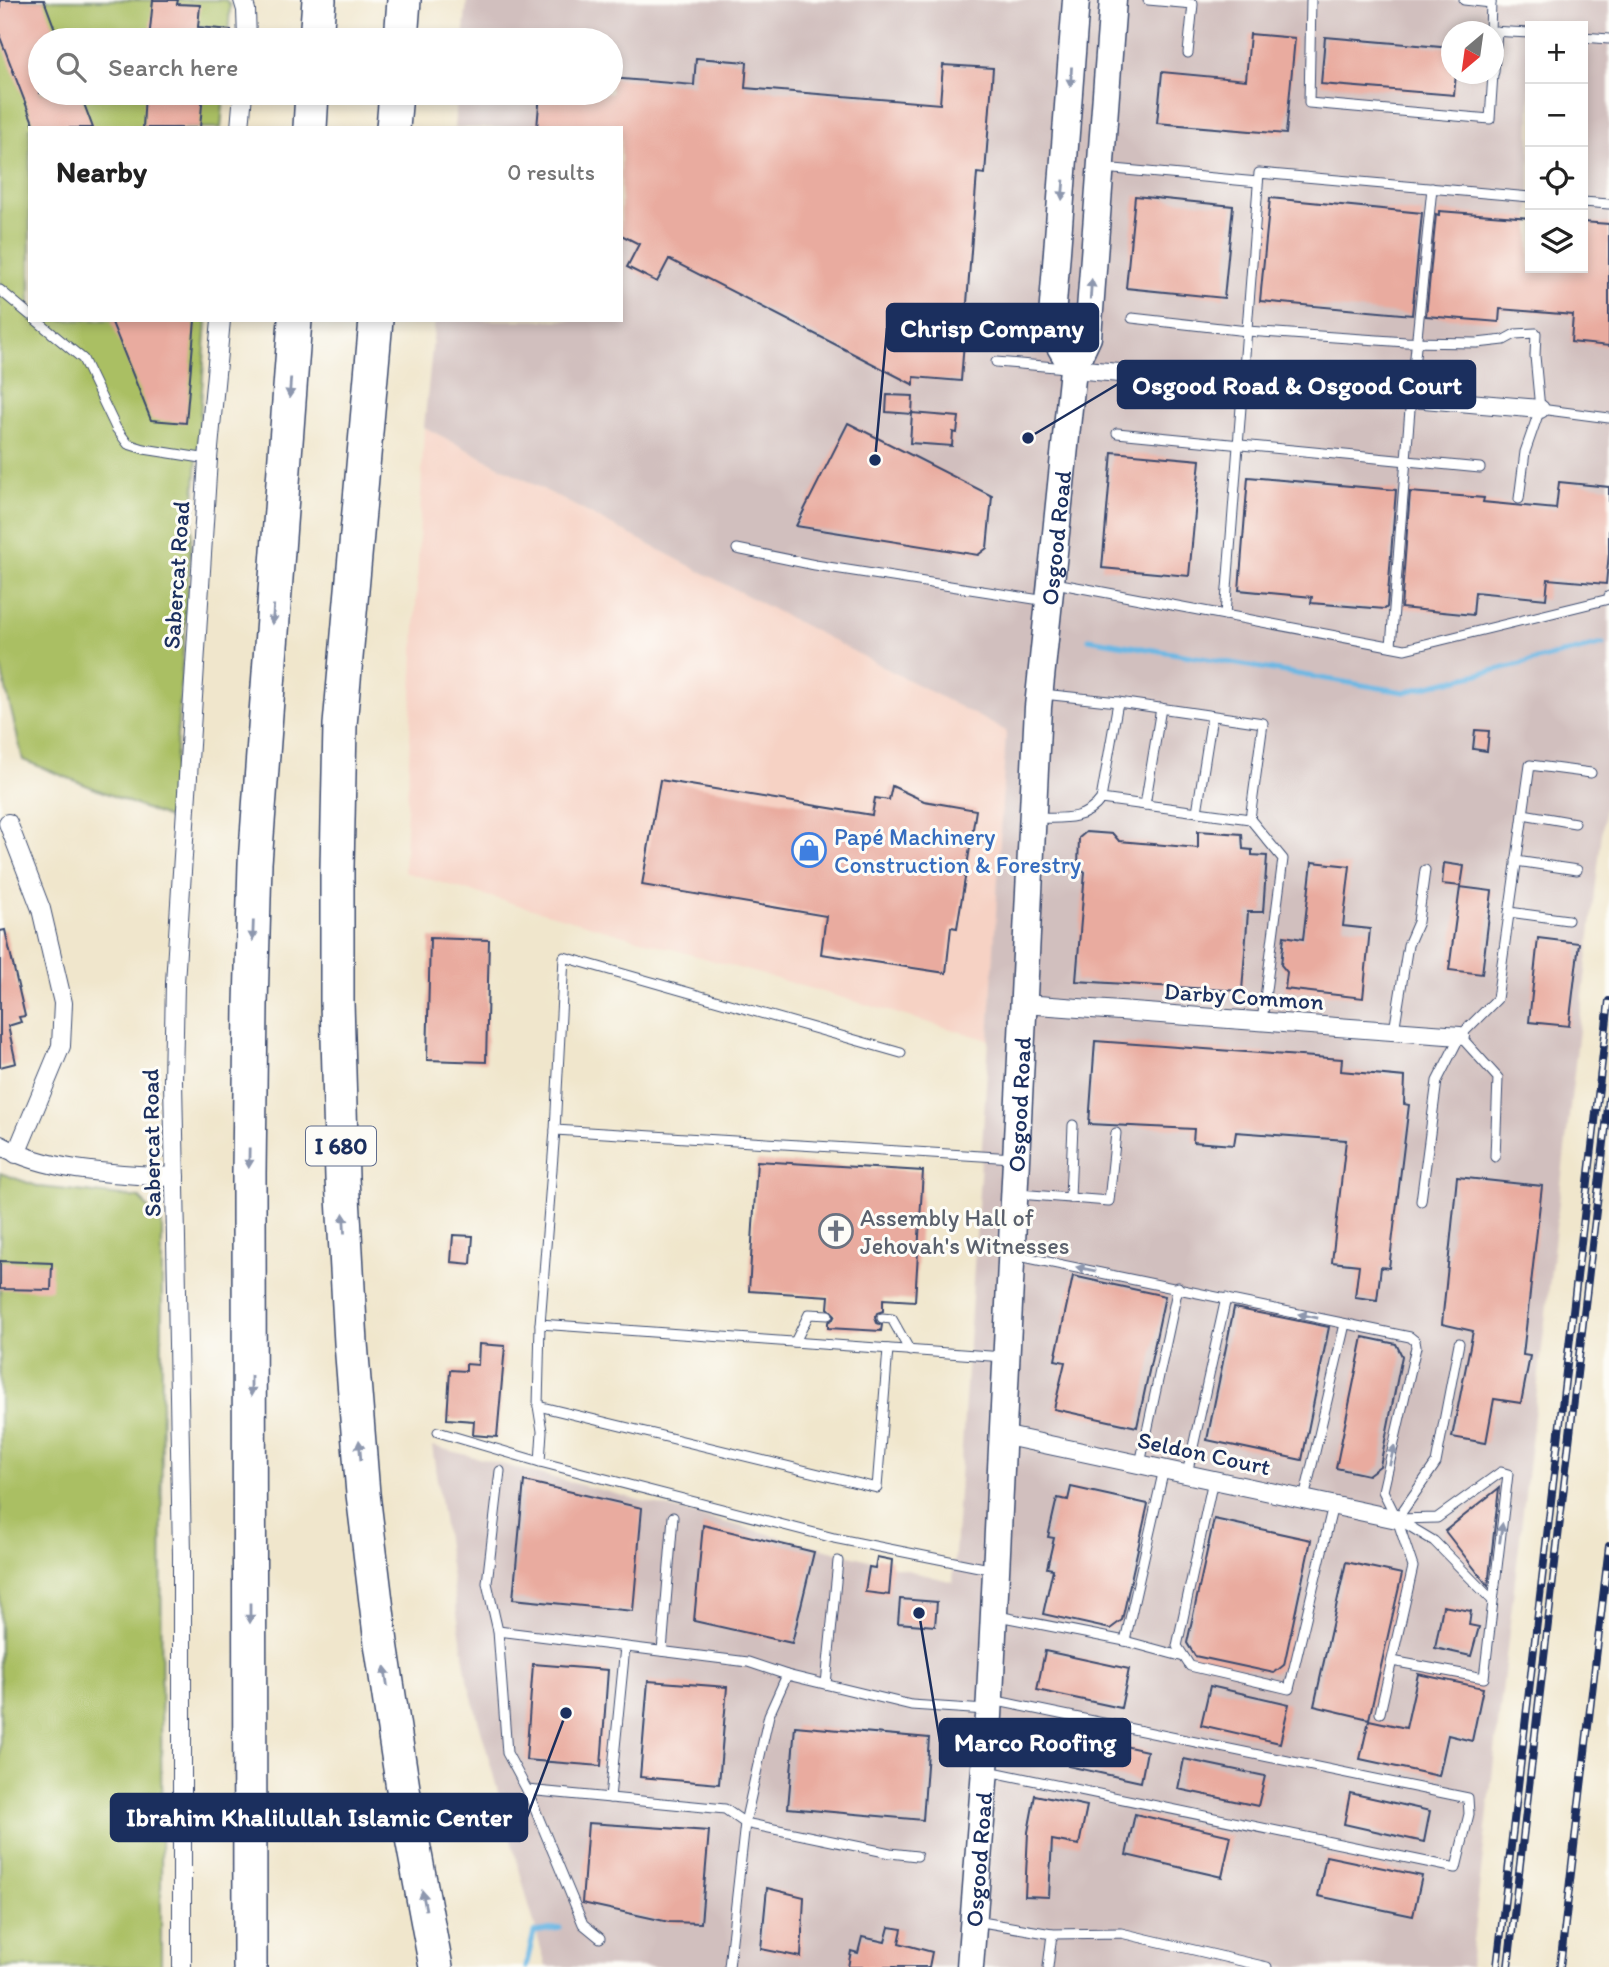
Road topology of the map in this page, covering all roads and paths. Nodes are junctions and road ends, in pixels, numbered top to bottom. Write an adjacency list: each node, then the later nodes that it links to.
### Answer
1 (243, 0): 12 (street)
2 (319, 0): 13 (highway)
3 (404, 0): 14 (highway)
4 (1076, 0): 43 (main road, one-way to 43)
5 (1113, 0): 27 (main road, Osgood Road)
6 (1148, 0): 10 (lane)
7 (1311, 0): 20 (lane)
8 (1464, 0): 9 (lane)
9 (1491, 1): 11 (lane)
10 (1195, 2): 19 (lane)
11 (1490, 21)
12 (247, 28)
13 (317, 28)
14 (402, 28)
15 (1504, 31): 16 (lane)
16 (1525, 33)
17 (1588, 37): 18 (lane)
18 (1609, 39)
19 (1188, 53)
20 (1492, 84)
21 (242, 105): 24 (street)
22 (311, 105): 25 (highway)
23 (395, 105): 26 (highway)
24 (240, 126)
25 (310, 126)
26 (393, 126)
27 (1101, 168): 28 (lane); 43 (main road, Osgood Road, one-way to 27)
28 (1258, 182): 29 (lane); 40 (lane)
29 (1432, 188): 30 (lane); 41 (lane)
30 (1525, 197)
31 (1588, 202): 32 (lane)
32 (1609, 204)
33 (0, 290): 34 (lane)
34 (28, 313)
35 (1132, 318): 40 (lane)
36 (38, 322): 50 (lane)
37 (221, 322): 50 (street, Sabercat Road)
38 (295, 322): 140 (highway, one-way to 140)
39 (376, 322): 141 (highway, I 680, one-way to 39)
40 (1247, 331): 41 (lane); 44 (lane)
41 (1417, 342): 45 (lane); 46 (lane)
42 (996, 362): 43 (lane)
43 (1073, 369): 44 (street); 55 (main road, Osgood Road)
44 (1243, 383): 45 (street); 49 (lane)
45 (1411, 397): 46 (street); 51 (lane)
46 (1540, 409): 47 (lane); 53 (lane)
47 (1609, 418)
48 (1117, 433): 49 (lane)
49 (1238, 445): 51 (lane); 57 (lane)
50 (208, 459): 88 (street, Sabercat Road)
51 (1407, 461): 52 (lane); 58 (lane)
52 (1480, 468)
53 (1519, 499)
54 (737, 549): 55 (lane)
55 (1050, 592): 57 (lane); 59 (main road, Osgood Road)
56 (1609, 596): 58 (lane)
57 (1225, 615): 58 (lane)
58 (1391, 646)
59 (1040, 693): 60 (lane); 68 (main road, Osgood Road)
60 (1118, 702): 61 (lane); 64 (lane)
61 (1161, 708): 62 (lane); 65 (lane)
62 (1212, 716): 66 (lane); 69 (lane)
63 (1591, 773): 67 (lane)
64 (1101, 799): 65 (lane); 68 (lane)
65 (1145, 805): 66 (lane)
66 (1197, 812): 69 (lane)
67 (1523, 814): 71 (lane); 72 (lane)
68 (1033, 818): 77 (main road, Osgood Road)
69 (1250, 819): 78 (lane)
70 (8, 823): 85 (street)
71 (1575, 823)
72 (1516, 861): 74 (lane); 75 (lane)
73 (1426, 870): 79 (lane)
74 (1577, 870)
75 (1509, 912): 76 (lane); 80 (lane)
76 (1568, 920)
77 (1024, 1004): 78 (street, Darby Common); 87 (main road, Osgood Road)
78 (1262, 1021): 79 (street, Darby Common)
79 (1394, 1031): 80 (street, Darby Common)
80 (1460, 1036): 86 (lane); 91 (lane)
81 (901, 1053): 83 (lane)
82 (1073, 1125): 90 (lane)
83 (555, 1129): 87 (lane); 97 (lane)
84 (1116, 1133): 90 (lane)
85 (8, 1150): 88 (street)
86 (1495, 1157)
87 (1016, 1158): 89 (main road, Osgood Road)
88 (175, 1177): 139 (street, Sabercat Road)
89 (1014, 1194): 90 (lane); 92 (main road, Osgood Road)
90 (1070, 1198)
91 (1421, 1201)
92 (1011, 1254): 93 (lane, one-way to 92); 103 (main road, Osgood Road)
93 (1178, 1287): 94 (lane); 108 (lane)
94 (1226, 1298): 98 (lane, one-way to 94); 111 (lane)
95 (828, 1315): 99 (lane)
96 (882, 1318): 102 (lane)
97 (540, 1324): 99 (lane); 104 (lane)
98 (1345, 1324): 113 (lane); 116 (lane, one-way to 98)
99 (795, 1342): 101 (lane)
100 (1459, 1343): 116 (lane)
101 (888, 1349): 102 (lane); 104 (lane)
102 (910, 1350): 103 (lane)
103 (1006, 1357): 106 (main road, Osgood Road)
104 (538, 1406): 107 (lane)
105 (438, 1432): 107 (lane)
106 (1002, 1435): 108 (street, Seldon Court); 118 (main road, Osgood Road)
107 (540, 1462): 118 (lane)
108 (1140, 1464): 109 (street, Seldon Court)
109 (1164, 1469): 111 (street, Seldon Court); 122 (lane)
110 (500, 1471): 121 (lane)
111 (1187, 1474): 112 (street, Seldon Court)
112 (1213, 1480): 113 (street, Seldon Court); 125 (lane)
113 (1304, 1499): 114 (street, Seldon Court)
114 (1333, 1505): 116 (street, Seldon Court); 125 (lane)
115 (673, 1517): 124 (lane)
116 (1397, 1519): 119 (lane); 119 (lane, one-way to 116); 126 (lane)
117 (838, 1561): 128 (lane)
118 (996, 1570): 120 (main road, Osgood Road)
119 (1492, 1600): 126 (lane)
120 (994, 1615): 122 (lane); 129 (main road, Osgood Road)
121 (498, 1631): 123 (lane); 132 (lane)
122 (1125, 1641): 125 (lane)
123 (625, 1647): 124 (lane); 133 (lane)
124 (662, 1651): 127 (lane)
125 (1184, 1657)
126 (1392, 1661): 130 (lane)
127 (787, 1675): 128 (lane); 134 (lane)
128 (826, 1684): 129 (lane)
129 (990, 1705): 131 (main road, Osgood Road); 131 (lane)
130 (1380, 1713)
131 (985, 1770): 136 (main road, Osgood Road)
132 (527, 1790): 133 (lane); 138 (lane)
133 (610, 1798): 134 (lane)
134 (745, 1823): 135 (lane); 142 (lane)
135 (918, 1856)
136 (974, 1921): 137 (lane); 143 (main road, Osgood Road)
137 (1052, 1934): 144 (lane); 145 (lane)
138 (600, 1938)
139 (182, 1967)
140 (250, 1967)
141 (436, 1967)
142 (729, 1967)
143 (970, 1967)
144 (1048, 1967)
145 (1267, 1967)

